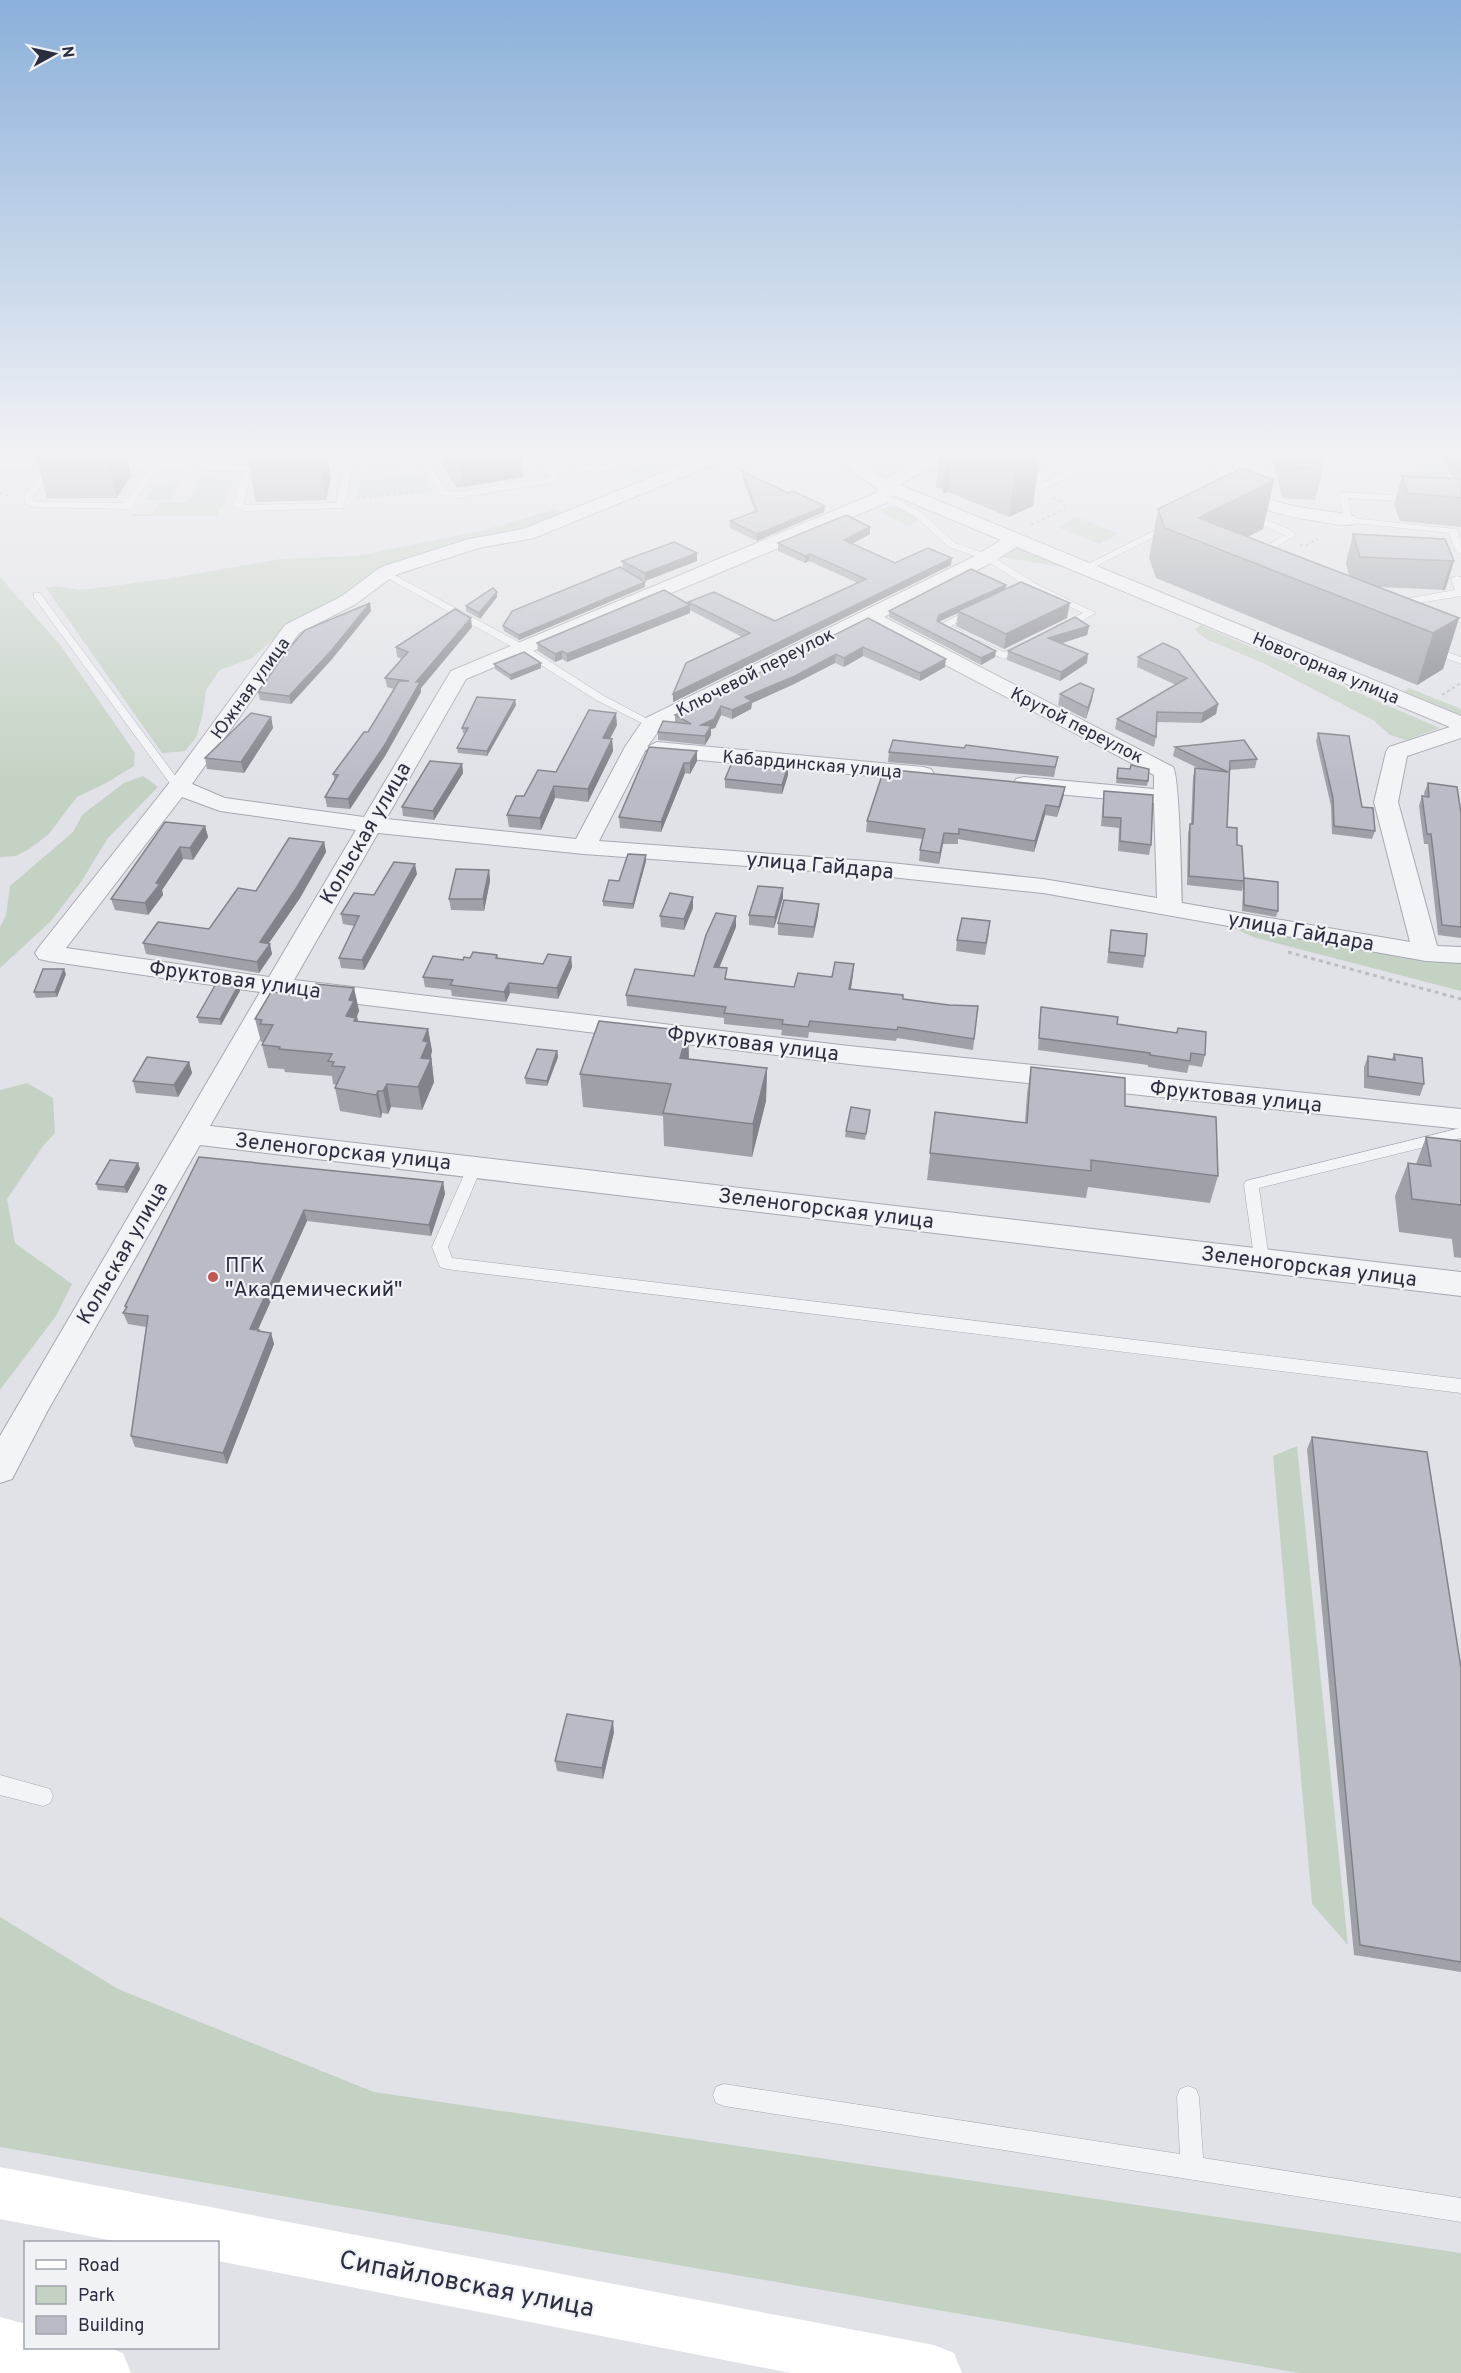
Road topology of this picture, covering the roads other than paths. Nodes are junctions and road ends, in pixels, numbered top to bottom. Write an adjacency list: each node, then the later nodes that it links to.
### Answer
1 (419, 562): 8 (street, Южная улица)
2 (723, 562): 18 (street, Кольская улица)
3 (977, 562): 14 (street, Ключевой переулок)
4 (993, 562): 15 (lane)
5 (1074, 562): 7 (street, Новогорная улица)
6 (1098, 562): 7 (lane)
7 (1085, 568): 21 (street, Новогорная улица)
8 (385, 573): 18 (lane); 26 (street, Южная улица)
9 (1461, 580): 10 (lane)
10 (1461, 592): 12 (lane)
11 (37, 595): 26 (lane)
12 (1383, 606)
13 (982, 608): 16 (lane)
14 (867, 616): 20 (street, Ключевой переулок); 27 (street, Крутой переулок)
15 (1052, 632)
16 (1033, 641)
17 (1417, 644): 19 (lane)
18 (520, 647): 20 (lane); 28 (street, Кольская улица)
19 (1461, 661)
20 (652, 723): 23 (street, Ключевой переулок)
21 (1461, 724)
22 (1461, 731): 31 (street)
23 (636, 747): 24 (street, Кабардинская улица); 29 (street, Ключевой переулок)
24 (943, 776)
25 (1002, 782): 27 (street)
26 (178, 787): 28 (street, улица Гайдара); 32 (street, Южная улица)
27 (1167, 797): 30 (street, Крутой переулок)
28 (369, 825): 29 (street, улица Гайдара); 34 (street, Кольская улица)
29 (584, 847): 30 (street, улица Гайдара)
30 (1170, 908): 31 (street, улица Гайдара)
31 (1426, 952): 33 (street, улица Гайдара)
32 (48, 953): 34 (street, Фруктовая улица)
33 (1461, 955)
34 (277, 986): 35 (street, Фруктовая улица); 37 (street, Кольская улица)
35 (1461, 1119)
36 (1461, 1133): 39 (lane)
37 (191, 1134): 38 (street, Зеленогорская улица); 42 (street, Кольская улица)
38 (475, 1166): 39 (street, Зеленогорская улица); 41 (lane)
39 (1261, 1260): 40 (street, Зеленогорская улица)
40 (1461, 1284)
41 (1461, 1386)
42 (0, 1469)
43 (0, 1785): 44 (lane)
44 (43, 1796)
45 (724, 2095): 47 (lane)
46 (1188, 2097): 47 (lane)
47 (1192, 2168): 49 (lane)
48 (0, 2193): 52 (main road, Сипайловская улица)
49 (1461, 2210)
50 (0, 2345): 51 (main road)
51 (103, 2373)
52 (934, 2373)

